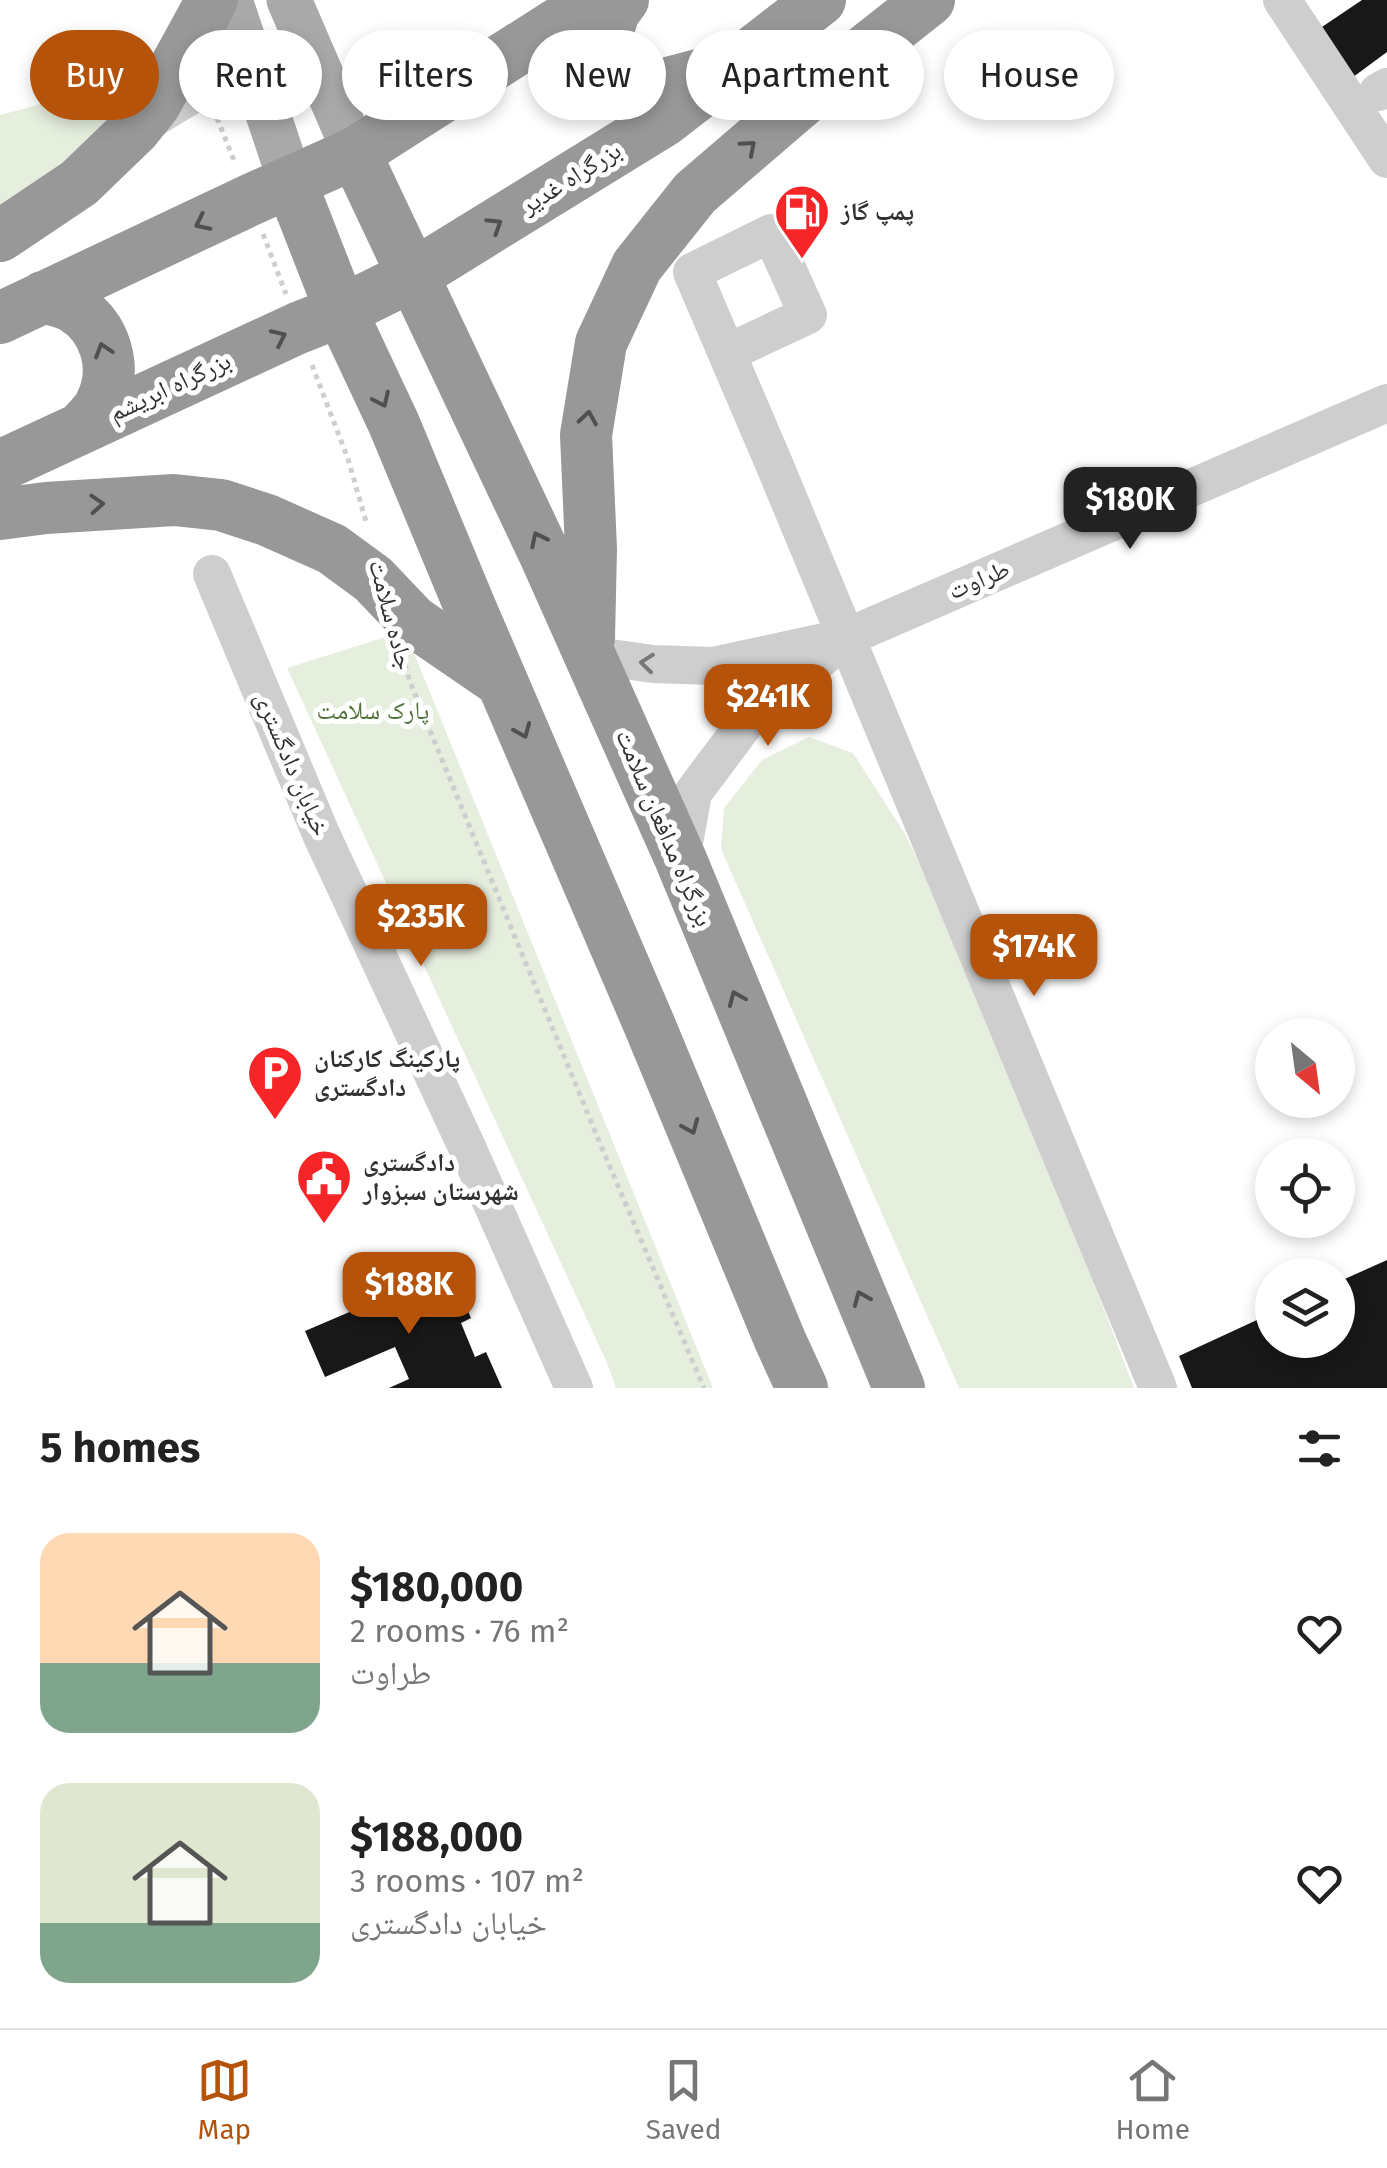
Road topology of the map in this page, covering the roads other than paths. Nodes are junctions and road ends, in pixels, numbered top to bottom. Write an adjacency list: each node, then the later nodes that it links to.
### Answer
1 (212, 0): 13 (highway)
2 (230, 0): 16 (main road)
3 (289, 0): 14 (main road)
4 (595, 0): 14 (highway)
5 (624, 0): 10 (highway)
6 (820, 0): 9 (highway, بزرگراه غدیر)
7 (929, 0): 29 (highway, one-way to 7)
8 (1282, 0): 15 (street)
9 (781, 30)
10 (686, 78)
11 (179, 103): 13 (street)
12 (686, 104): 19 (highway, بزرگراه غدیر, one-way to 12)
13 (135, 130): 17 (street); 18 (highway)
14 (355, 154): 16 (highway); 19 (highway, بزرگراه مدافعان سلامت)
15 (1387, 158)
16 (270, 192): 20 (highway, one-way to 20); 21 (highway)
17 (0, 211)
18 (0, 236)
19 (412, 276): 21 (highway, بزرگراه غدیر); 29 (highway, بزرگراه مدافعان سلامت, one-way to 19)
20 (21, 308): 24 (highway, one-way to 20)
21 (320, 320): 24 (highway, بزرگراه ابریشم, one-way to 21); 30 (highway, one-way to 30)
22 (727, 353): 22 (street); 28 (street)
23 (1387, 403): 28 (street, طراوت)
24 (82, 427): 25 (highway, بزرگراه ابریشم)
25 (0, 466)
26 (0, 514): 30 (highway, one-way to 30)
27 (212, 574): 33 (street, خیابان دادگستری)
28 (846, 637): 29 (street, one-way to 29); 31 (street); 35 (street)
29 (589, 655): 31 (highway, بزرگراه مدافعان سلامت)
30 (502, 682): 32 (highway, one-way to 32)
31 (681, 860): 34 (highway, بزرگراه مدافعان سلامت, one-way to 31)
32 (796, 1386)
33 (574, 1388)
34 (899, 1388)
35 (1158, 1388)

